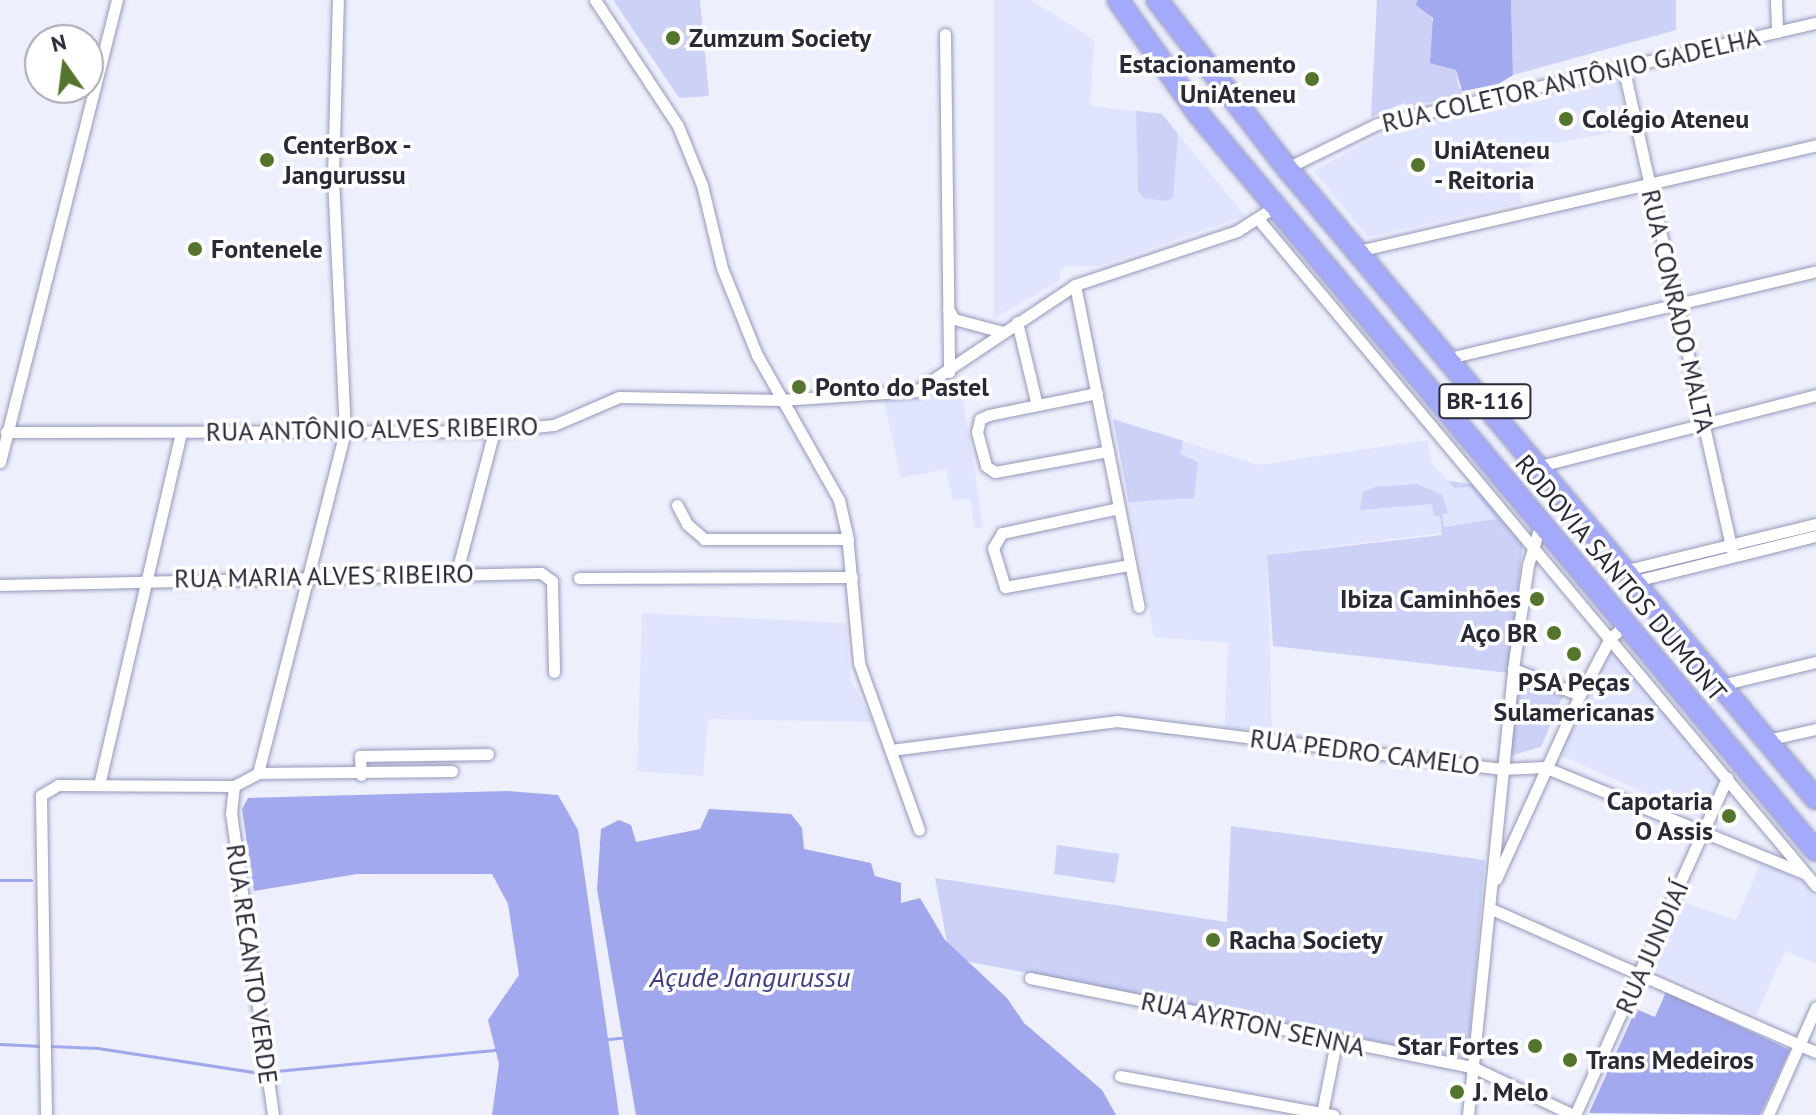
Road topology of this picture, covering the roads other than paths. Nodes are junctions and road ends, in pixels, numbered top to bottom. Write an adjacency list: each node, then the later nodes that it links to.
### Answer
1 (117, 0): 33 (street)
2 (338, 0): 34 (street)
3 (595, 0): 29 (street)
4 (1099, 0): 8 (highway)
5 (1118, 0): 8 (highway, RODOVIA SANTOS DUMONT / BR-116)
6 (1157, 0): 14 (highway, RODOVIA SANTOS DUMONT / BR-116)
7 (1776, 0): 10 (street)
8 (1131, 22): 16 (highway, RODOVIA SANTOS DUMONT / BR-116)
9 (1816, 23): 10 (street, RUA COLETOR ANTÔNIO GADELHA)
10 (1777, 32): 12 (street, RUA COLETOR ANTÔNIO GADELHA)
11 (945, 34): 22 (street)
12 (1623, 66): 14 (street, RUA COLETOR ANTÔNIO GADELHA); 15 (street, RUA CONRADO MALTA)
13 (1816, 145): 15 (street)
14 (1287, 168): 18 (highway, RODOVIA SANTOS DUMONT / BR-116)
15 (1650, 185): 18 (street); 21 (street, RUA CONRADO MALTA)
16 (1276, 206): 17 (street); 41 (highway, RODOVIA SANTOS DUMONT / BR-116)
17 (1259, 220): 20 (street); 45 (street)
18 (1358, 251): 25 (highway, RODOVIA SANTOS DUMONT / BR-116)
19 (1816, 271): 21 (street)
20 (1075, 285): 23 (street); 27 (street)
21 (1677, 303): 25 (street); 31 (street, RUA CONRADO MALTA)
22 (948, 309): 24 (street); 26 (street)
23 (1017, 322): 24 (street); 30 (street)
24 (1003, 332): 26 (street)
25 (1449, 358): 38 (highway, RODOVIA SANTOS DUMONT / BR-116)
26 (949, 372): 29 (street)
27 (1097, 393): 30 (street); 36 (street)
28 (1816, 395): 31 (street)
29 (780, 400): 32 (street, RUA ANTÔNIO ALVES RIBEIRO); 44 (street)
30 (1037, 405): 36 (street)
31 (1703, 422): 38 (street); 46 (street, RUA CONRADO MALTA)
32 (494, 431): 34 (street, RUA ANTÔNIO ALVES RIBEIRO); 48 (street)
33 (6, 432): 35 (street, RUA ANTÔNIO ALVES RIBEIRO); 37 (street)
34 (345, 432): 35 (street, RUA ANTÔNIO ALVES RIBEIRO); 53 (street)
35 (181, 433): 51 (street)
36 (1108, 451): 40 (street)
37 (1, 456)
38 (1540, 466): 49 (highway, RODOVIA SANTOS DUMONT / BR-116)
39 (677, 505): 44 (street)
40 (1119, 508): 47 (street); 47 (street)
41 (1541, 523): 45 (street); 56 (highway, RODOVIA SANTOS DUMONT / BR-116)
42 (1816, 524): 46 (street)
43 (1816, 536): 46 (street)
44 (848, 539): 50 (street)
45 (1533, 545): 56 (street); 58 (street)
46 (1731, 550): 49 (street)
47 (1128, 565): 55 (street)
48 (456, 575): 53 (street, RUA MARIA ALVES RIBEIRO); 59 (street, RUA MARIA ALVES RIBEIRO)
49 (1631, 575): 60 (highway, RODOVIA SANTOS DUMONT / BR-116)
50 (852, 577): 52 (street); 64 (street)
51 (144, 578): 53 (street, RUA MARIA ALVES RIBEIRO); 54 (street, RUA MARIA ALVES RIBEIRO); 72 (street)
52 (579, 578)
53 (307, 579): 69 (street)
54 (0, 585)
55 (1139, 607)
56 (1618, 631): 61 (street); 71 (street); 77 (highway, RODOVIA SANTOS DUMONT / BR-116)
57 (1816, 662): 60 (street)
58 (1513, 669): 61 (street); 67 (street)
59 (554, 672)
60 (1721, 685): 63 (highway, RODOVIA SANTOS DUMONT / BR-116)
61 (1580, 695): 66 (street)
62 (1816, 729): 63 (street)
63 (1767, 740): 74 (highway, RODOVIA SANTOS DUMONT / BR-116)
64 (891, 750): 67 (street, RUA PEDRO CAMELO); 75 (street)
65 (488, 754): 70 (street)
66 (1544, 767): 67 (street, RUA PEDRO CAMELO); 76 (street, RUA PEDRO CAMELO); 80 (street)
67 (1504, 769): 80 (street)
68 (452, 771): 70 (street)
69 (258, 773): 70 (street); 73 (street)
70 (361, 775)
71 (1727, 778): 76 (street, RUA JUNDIAÍ); 78 (street)
72 (99, 785): 73 (street); 91 (street)
73 (234, 786): 92 (street, RUA RECANTO VERDE)
74 (1816, 799)
75 (919, 830)
76 (1702, 832): 78 (street, RUA PEDRO CAMELO); 82 (street, RUA JUNDIAÍ)
77 (1816, 851)
78 (1804, 873): 79 (street, RUA PEDRO CAMELO)
79 (1816, 886)
80 (1491, 889): 81 (street)
81 (1489, 908): 82 (street); 88 (street)
82 (1642, 974): 86 (street); 94 (street, RUA JUNDIAÍ)
83 (1030, 978): 85 (street, RUA AYRTON SENNA)
84 (1816, 1007): 86 (street)
85 (1336, 1042): 88 (street, RUA AYRTON SENNA); 90 (street)
86 (1799, 1044): 87 (street); 95 (street)
87 (1816, 1052)
88 (1475, 1068): 93 (street); 94 (street, RUA AYRTON SENNA)
89 (1120, 1076): 90 (street)
90 (1327, 1114)
91 (46, 1115)
92 (273, 1115)
93 (1468, 1115)
94 (1574, 1115)
95 (1768, 1115)

